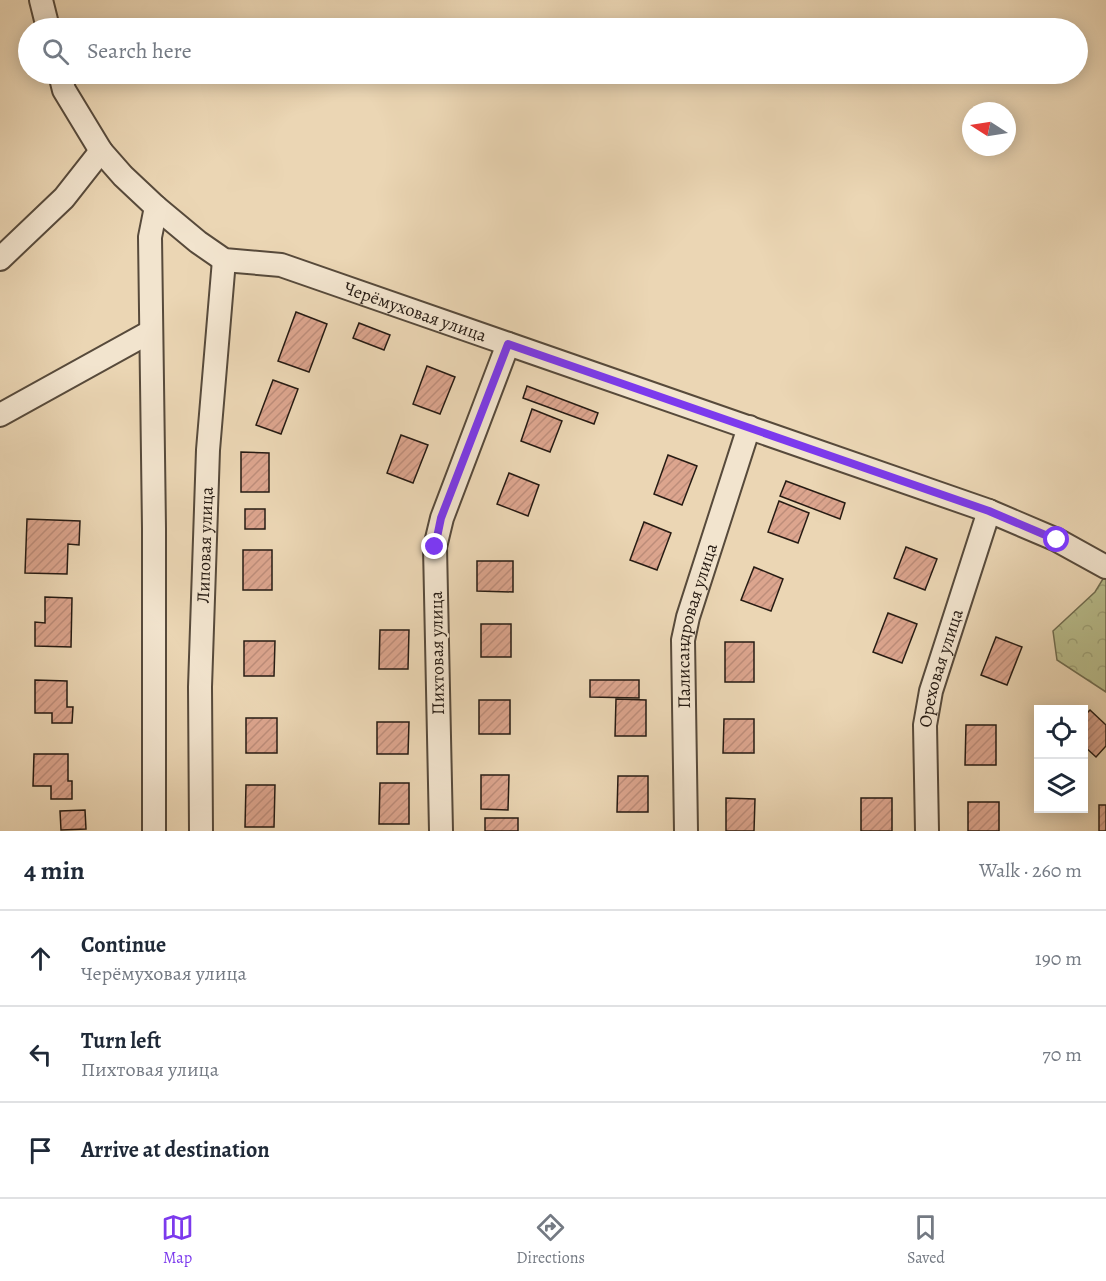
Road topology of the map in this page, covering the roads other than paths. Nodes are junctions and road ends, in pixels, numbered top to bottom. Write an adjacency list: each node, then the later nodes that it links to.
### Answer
1 (41, 0): 2 (street)
2 (46, 18)
3 (62, 84): 4 (street)
4 (100, 151): 5 (street); 6 (street)
5 (156, 207): 7 (street); 8 (street)
6 (0, 259)
7 (224, 260): 9 (street, Черёмуховая улица); 15 (street, Липовая улица)
8 (150, 332): 10 (street); 14 (street)
9 (508, 344): 11 (street, Черёмуховая улица); 16 (street, Пихтовая улица)
10 (0, 415)
11 (749, 427): 12 (street, Черёмуховая улица); 17 (street, Палисандровая улица)
12 (989, 511): 13 (street, Черёмуховая улица); 18 (street, Ореховая улица)
13 (1106, 567)
14 (154, 831)
15 (201, 831)
16 (441, 831)
17 (686, 831)
18 (927, 831)

